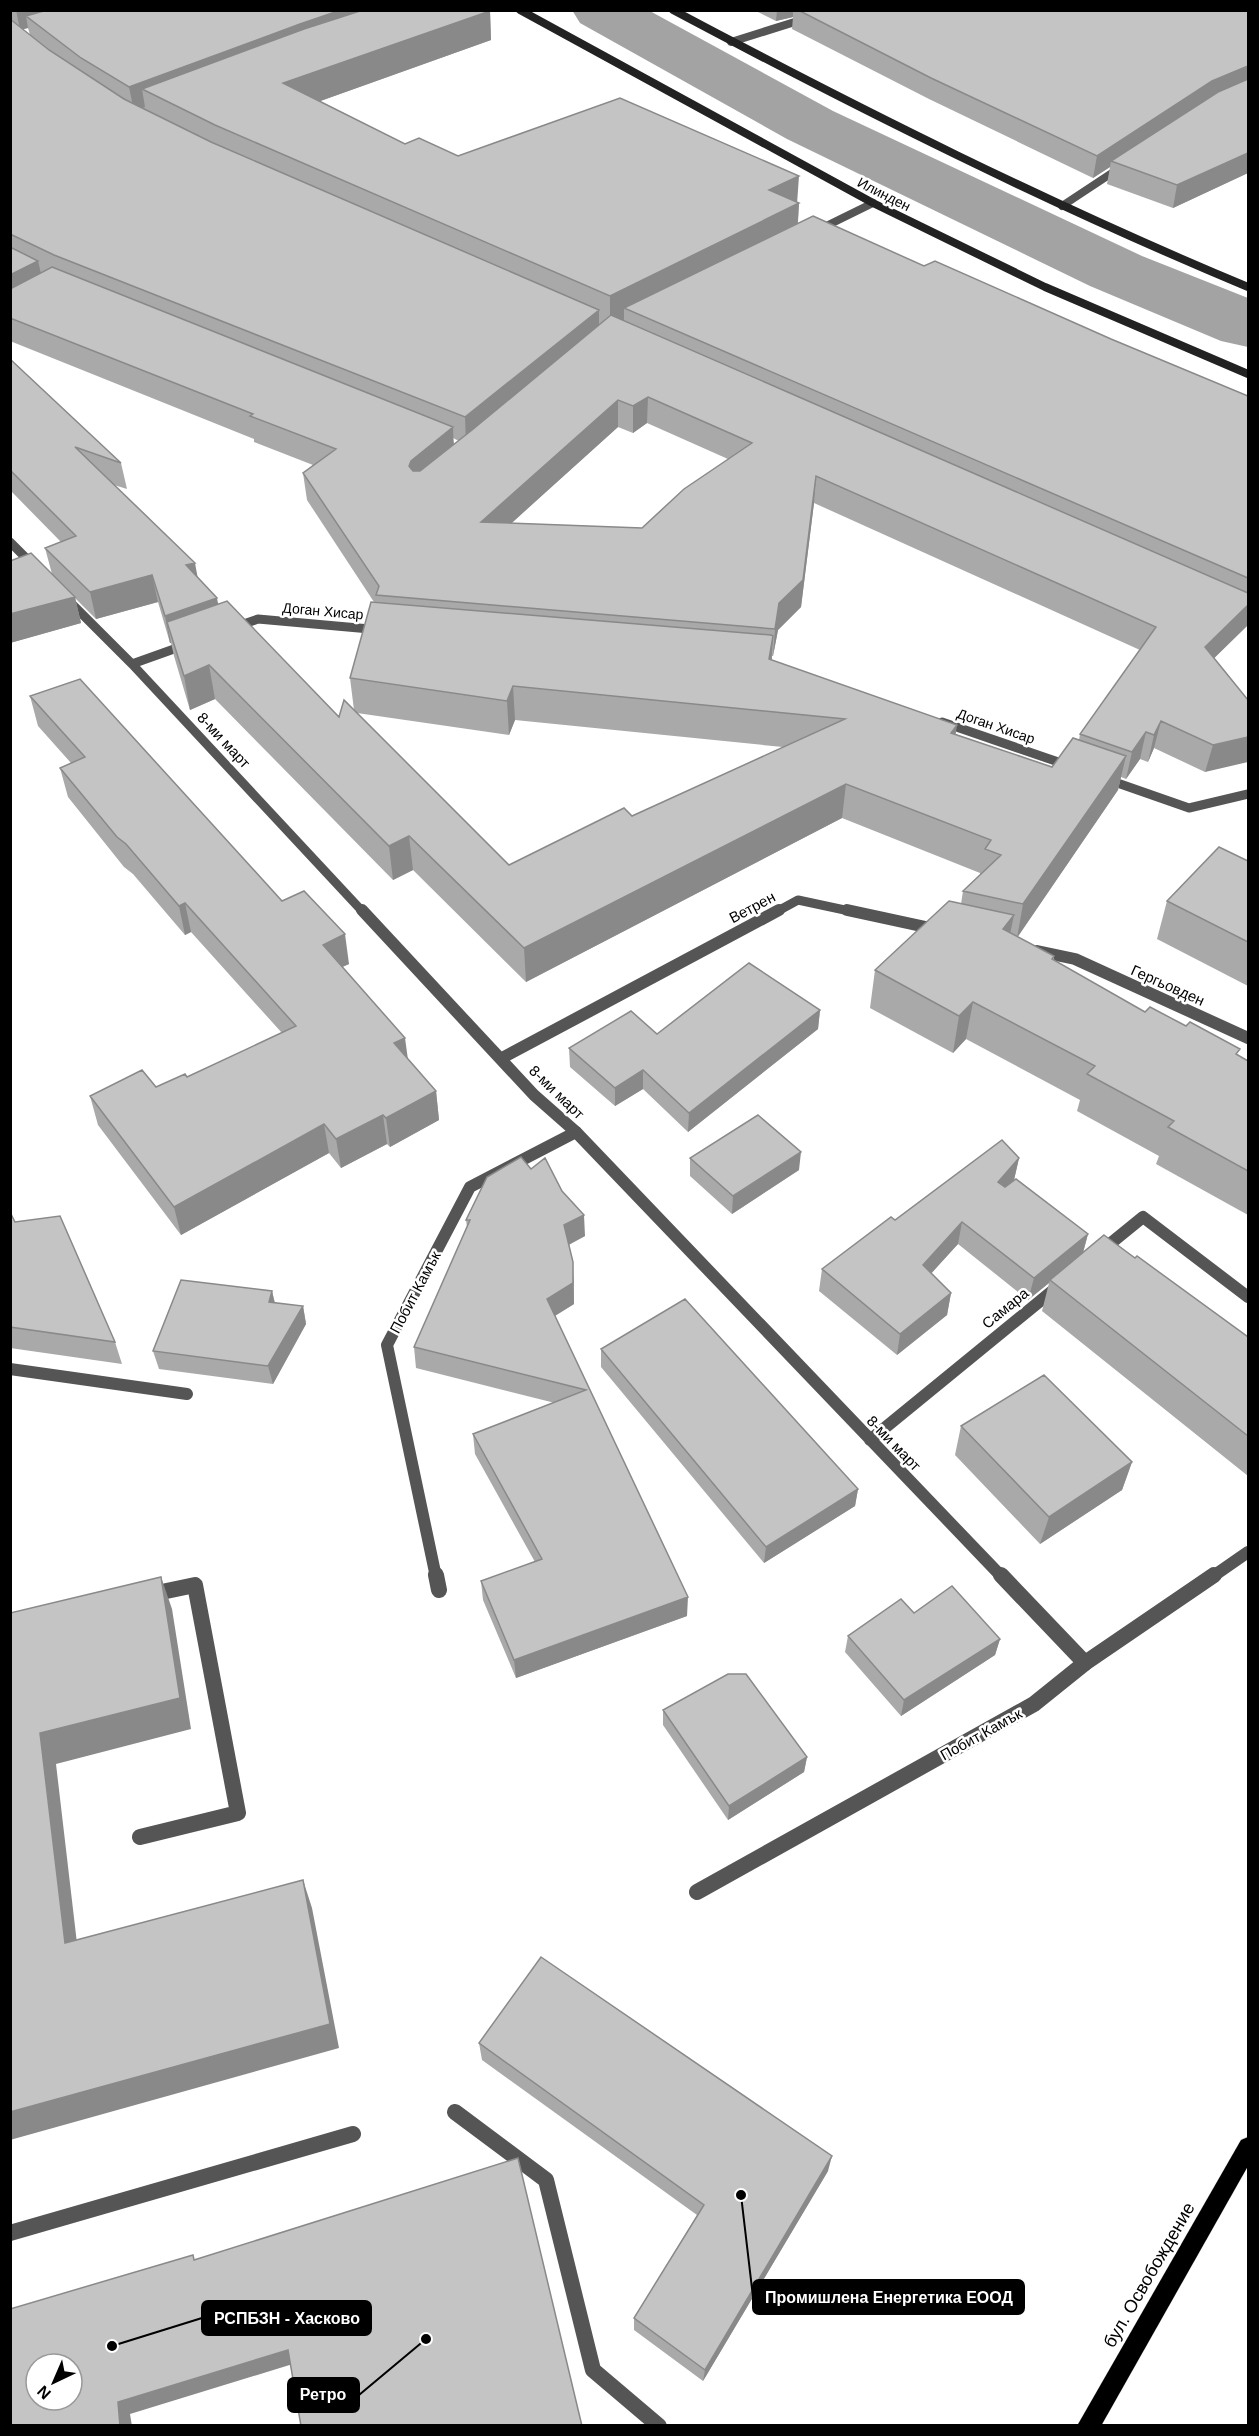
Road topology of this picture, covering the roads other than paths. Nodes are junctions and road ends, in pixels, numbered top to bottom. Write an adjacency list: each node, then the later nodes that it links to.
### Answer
1 (520, 10): 6 (main road, Илинден)
2 (673, 10): 4 (main road)
3 (833, 10): 4 (street)
4 (731, 42): 7 (main road)
5 (1131, 160): 7 (street)
6 (873, 203): 8 (street); 10 (main road, Илинден)
7 (1062, 206): 9 (main road)
8 (810, 234)
9 (1248, 287)
10 (1248, 374)
11 (10, 542): 12 (street)
12 (44, 576)
13 (60, 592): 17 (street, 8-ми март)
14 (227, 630): 15 (street, Доган Хисар)
15 (391, 630)
16 (195, 641): 17 (street)
17 (132, 664): 25 (street, 8-ми март)
18 (929, 717): 19 (street, Доган Хисар)
19 (1076, 768)
20 (1099, 776): 21 (street)
21 (1248, 794)
22 (948, 932): 25 (street, Ветрен)
23 (1029, 949): 24 (street, Гергьовден)
24 (1248, 1038)
25 (502, 1058): 26 (street, 8-ми март)
26 (576, 1132): 32 (street, 8-ми март); 34 (street, Побит Камък)
27 (1088, 1262): 29 (street)
28 (1070, 1277): 32 (street, Самара)
29 (1248, 1297)
30 (10, 1368): 31 (street)
31 (187, 1394)
32 (870, 1440): 36 (street, 8-ми март)
33 (1248, 1552): 36 (street, Побит Камък)
34 (439, 1590)
35 (137, 1598): 37 (street)
36 (1085, 1663): 38 (street, Побит Камък)
37 (140, 1837)
38 (697, 1892)
39 (455, 2112): 43 (street)
40 (353, 2134): 42 (street)
41 (1248, 2147): 44 (main road, бул. Освобождение)
42 (10, 2233)
43 (658, 2426)
44 (1089, 2426)

